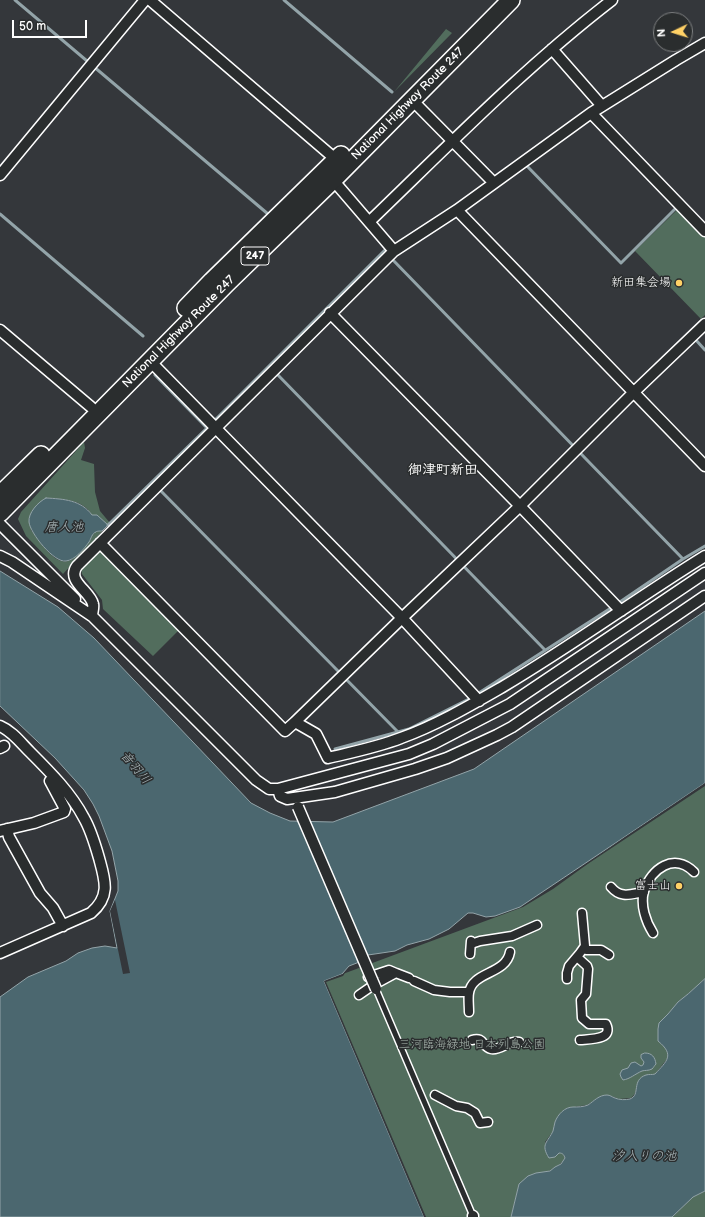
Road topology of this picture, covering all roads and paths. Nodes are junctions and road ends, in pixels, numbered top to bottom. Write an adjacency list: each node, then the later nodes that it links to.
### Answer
1 (145, 0): 13 (street)
2 (150, 0): 12 (street)
3 (501, 0): 12 (highway, National Highway Route 247 / 247)
4 (511, 0): 12 (highway, National Highway Route 247 / 247)
5 (612, 0): 7 (street)
6 (705, 43): 9 (street)
7 (552, 49): 9 (street); 11 (street)
8 (418, 106): 11 (street)
9 (602, 106): 10 (street)
10 (591, 113): 15 (street); 18 (street)
11 (453, 141): 15 (street); 17 (street)
12 (341, 164): 14 (highway, National Highway Route 247 / 247); 25 (highway, National Highway Route 247 / 247)
13 (0, 175)
14 (333, 180): 17 (street); 23 (highway, National Highway Route 247 / 247)
15 (494, 183): 16 (street)
16 (457, 210): 19 (street); 24 (street)
17 (369, 222): 19 (street)
18 (705, 231)
19 (394, 250): 20 (street)
20 (330, 313): 26 (street); 29 (street)
21 (705, 324): 24 (street)
22 (0, 330): 25 (street)
23 (150, 361): 26 (street); 30 (highway, National Highway Route 247 / 247)
24 (634, 392): 27 (street); 29 (street)
25 (91, 407): 28 (highway, National Highway Route 247 / 247)
26 (216, 428): 32 (street); 39 (street)
27 (705, 466)
28 (0, 495)
29 (520, 506): 37 (street); 39 (street)
30 (0, 513)
31 (0, 524): 38 (street)
32 (100, 543): 38 (street); 41 (street)
33 (0, 556): 38 (street)
34 (705, 556): 37 (street)
35 (705, 573): 44 (street)
36 (705, 596): 45 (street)
37 (621, 611): 40 (street)
38 (92, 616): 44 (street)
39 (402, 618): 40 (street); 41 (street)
40 (479, 701): 41 (street)
41 (295, 722)
42 (0, 726): 43 (street)
43 (50, 772): 46 (street); 52 (street)
44 (278, 789): 45 (street)
45 (297, 802): 63 (street, bridge)
46 (4, 830): 52 (street)
47 (694, 872): 49 (street)
48 (611, 887): 49 (street)
49 (644, 892): 53 (street)
50 (582, 913): 54 (street)
51 (537, 925): 57 (street)
52 (63, 926): 55 (street)
53 (653, 933)
54 (584, 949): 58 (street); 59 (street)
55 (0, 952)
56 (510, 952): 64 (street)
57 (470, 954)
58 (609, 955)
59 (577, 957): 62 (street); 68 (street)
60 (396, 973): 61 (street); 64 (street); 65 (street)
61 (368, 977)
62 (567, 979)
63 (376, 989): 72 (lane)
64 (468, 992): 66 (street)
65 (359, 995)
66 (469, 1012)
67 (472, 1040): 69 (street)
68 (580, 1040)
69 (519, 1042)
70 (435, 1095): 71 (street)
71 (488, 1122)
72 (473, 1216)

